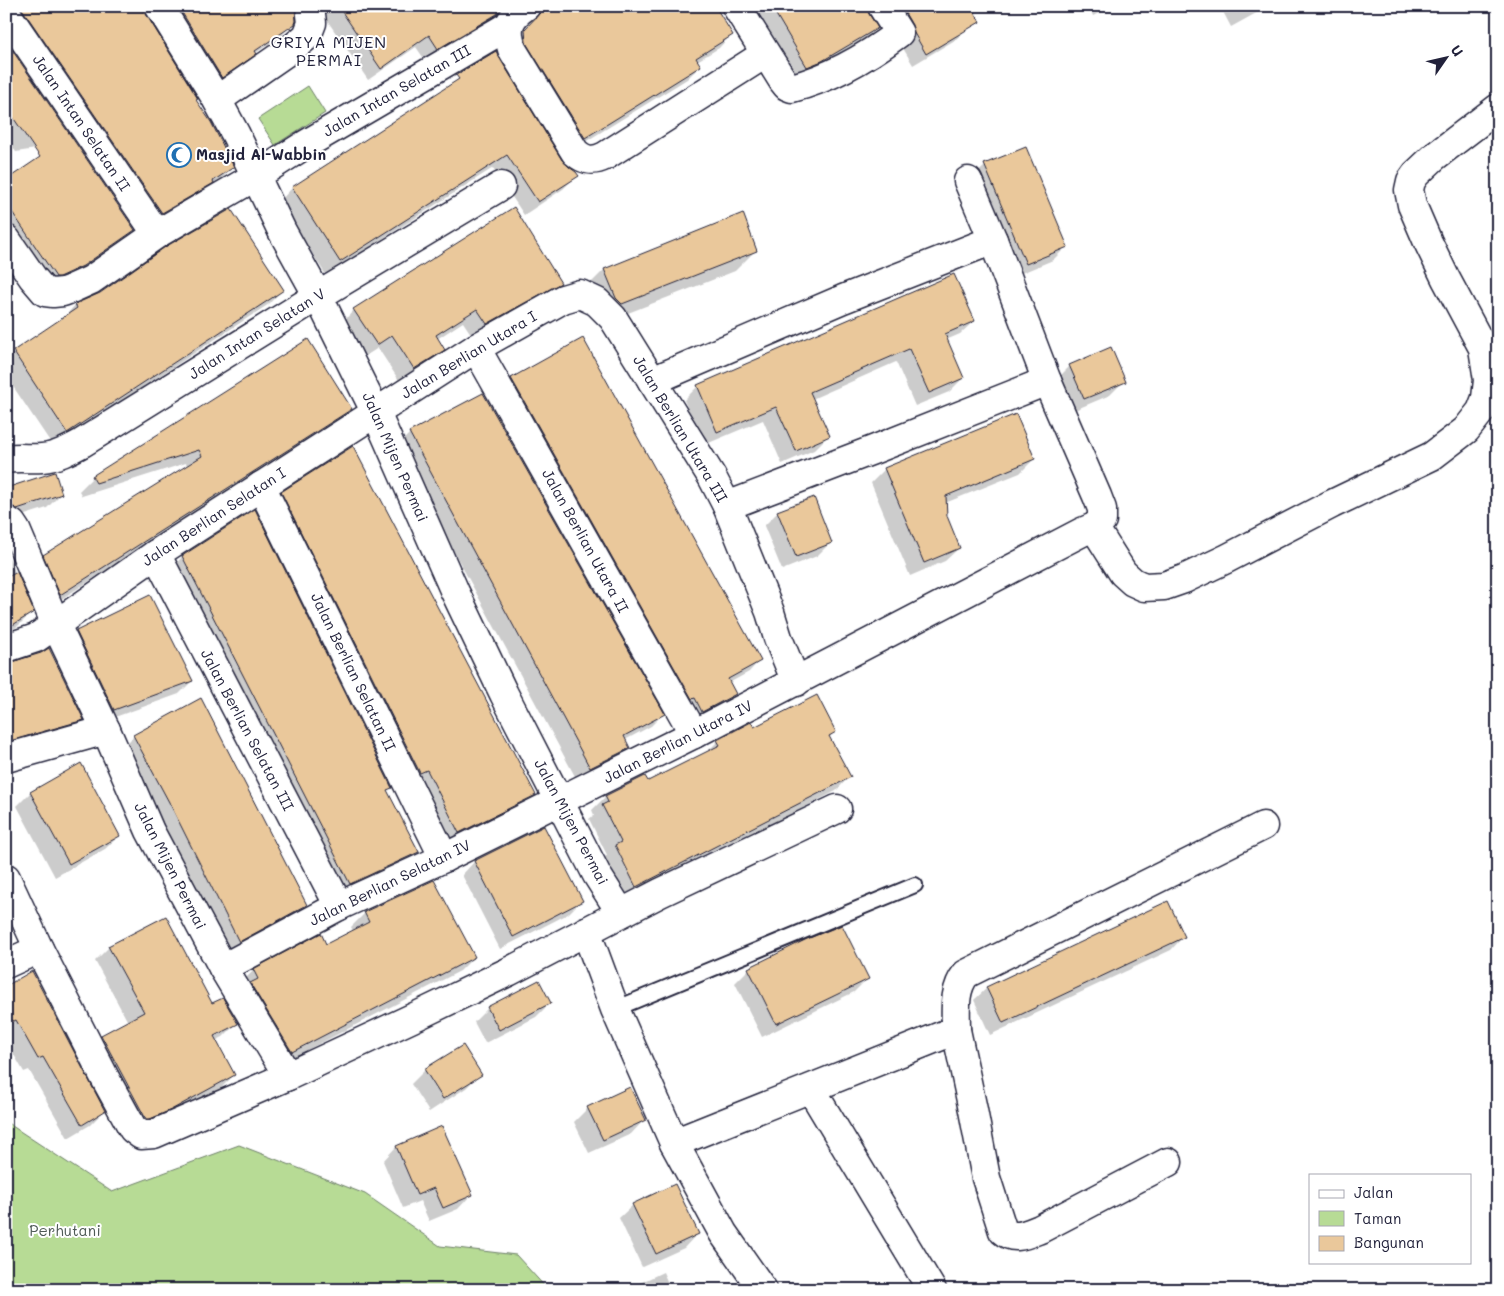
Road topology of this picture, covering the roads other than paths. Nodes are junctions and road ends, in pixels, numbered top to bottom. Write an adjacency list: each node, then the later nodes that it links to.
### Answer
1 (159, 6): 9 (street, Jalan Mijen Permai)
2 (310, 6): 9 (street)
3 (526, 6): 7 (street, Jalan Intan Selatan III)
4 (736, 6): 8 (street)
5 (882, 6): 8 (street)
6 (6, 12): 14 (street, Jalan Intan Selatan II)
7 (508, 26): 8 (street); 11 (street, Jalan Intan Selatan III)
8 (765, 54)
9 (217, 100): 11 (street, Jalan Mijen Permai)
10 (1498, 108): 27 (street)
11 (256, 176): 14 (street, Jalan Intan Selatan III); 17 (street, Jalan Mijen Permai)
12 (968, 181): 16 (street)
13 (501, 186): 17 (street, Jalan Intan Selatan V)
14 (157, 234): 15 (street, Jalan Intan Selatan III)
15 (6, 240)
16 (993, 240): 20 (street); 21 (street)
17 (318, 296): 22 (street, Jalan Mijen Permai); 23 (street, Jalan Intan Selatan V)
18 (563, 298): 19 (street, Jalan Berlian Utara I); 20 (street, Jalan Berlian Utara III)
19 (476, 348): 22 (street, Jalan Berlian Utara I); 33 (street, Jalan Berlian Utara II)
20 (652, 381): 25 (street, Jalan Berlian Utara III)
21 (1047, 381): 25 (street); 27 (street)
22 (376, 413): 24 (street, Jalan Berlian Selatan I); 35 (street, Jalan Mijen Permai)
23 (6, 459)
24 (262, 486): 28 (street, Jalan Berlian Selatan I); 38 (street, Jalan Berlian Selatan II)
25 (727, 506): 31 (street, Jalan Berlian Utara III)
26 (6, 520): 29 (street, Jalan Mijen Permai)
27 (1094, 527): 31 (street, Jalan Berlian Utara IV)
28 (156, 554): 29 (street, Jalan Berlian Selatan I); 41 (street, Jalan Berlian Selatan III)
29 (56, 625): 30 (street); 32 (street, Jalan Mijen Permai)
30 (6, 648)
31 (796, 682): 33 (street, Jalan Berlian Utara IV)
32 (106, 730): 34 (street); 46 (street, Jalan Mijen Permai)
33 (694, 734): 35 (street, Jalan Berlian Utara IV)
34 (6, 758)
35 (559, 801): 38 (street, Jalan Berlian Selatan IV); 42 (street, Jalan Mijen Permai)
36 (836, 809): 42 (street)
37 (1263, 826): 48 (street)
38 (444, 858): 41 (street, Jalan Berlian Selatan IV)
39 (6, 878): 44 (street)
40 (915, 885): 47 (lane)
41 (339, 906): 46 (street, Jalan Berlian Selatan IV)
42 (621, 913): 43 (street)
43 (586, 931): 47 (street); 49 (street)
44 (39, 949): 45 (street); 49 (street)
45 (6, 964)
46 (223, 968): 49 (street, Jalan Mijen Permai)
47 (615, 1009): 51 (street)
48 (956, 1030): 50 (street); 52 (street)
49 (288, 1076)
50 (811, 1089): 51 (street); 54 (street)
51 (674, 1143): 53 (street)
52 (1168, 1162)
53 (763, 1290)
54 (932, 1290)

